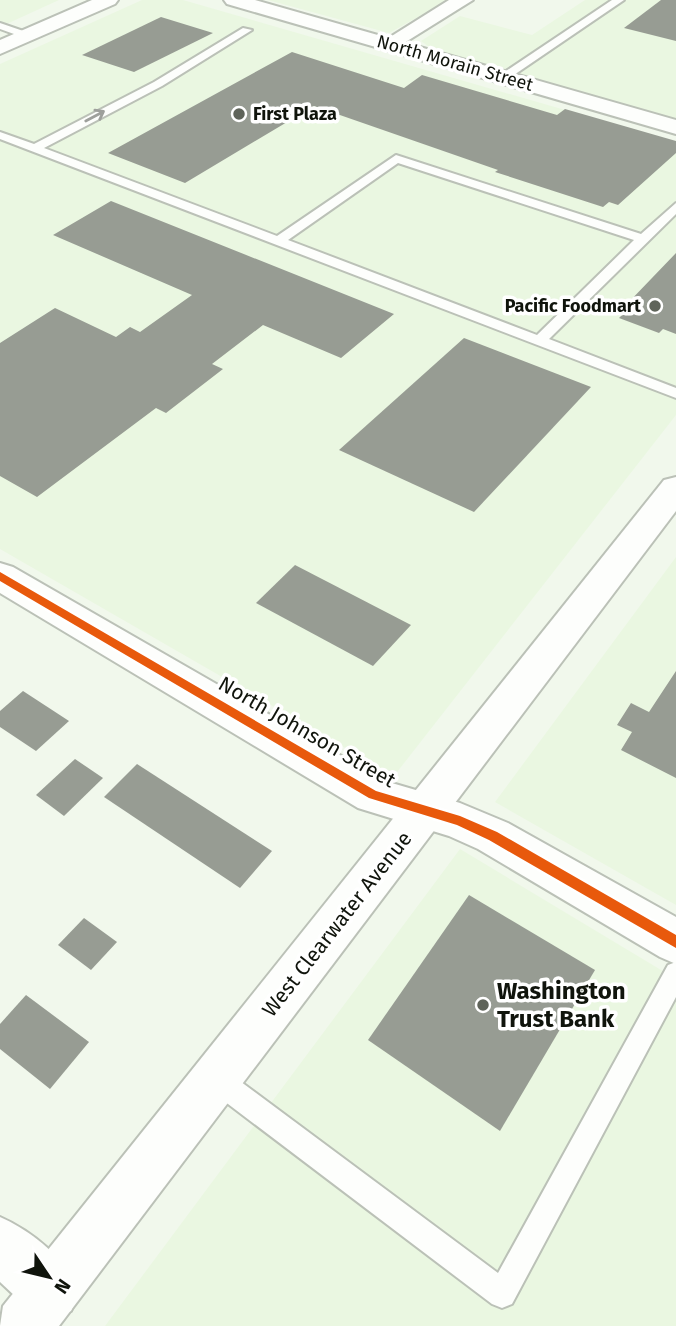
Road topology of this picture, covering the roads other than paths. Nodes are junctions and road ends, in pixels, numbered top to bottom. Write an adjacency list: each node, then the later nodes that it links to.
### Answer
1 (108, 0): 7 (main road)
2 (234, 0): 8 (main road, North Morain Street)
3 (463, 0): 8 (main road)
4 (619, 0): 10 (lane)
5 (0, 26): 7 (lane)
6 (247, 30): 13 (lane, one-way to 6)
7 (28, 36): 9 (main road)
8 (389, 44): 10 (main road, North Morain Street)
9 (0, 48)
10 (504, 77): 11 (main road, North Morain Street)
11 (676, 127)
12 (0, 135): 13 (lane)
13 (35, 148): 16 (lane)
14 (676, 207): 15 (lane)
15 (643, 239): 16 (lane); 17 (lane)
16 (278, 241): 17 (lane)
17 (539, 341): 18 (lane)
18 (676, 393)
19 (676, 488): 21 (main road, West Clearwater Avenue)
20 (0, 576): 21 (main road, North Johnson Street)
21 (425, 811): 22 (main road, North Johnson Street); 24 (main road, West Clearwater Avenue)
22 (676, 942)
23 (676, 973): 24 (lane)
24 (216, 1079): 26 (main road, West Clearwater Avenue)
25 (0, 1245): 26 (main road)
26 (37, 1308)

